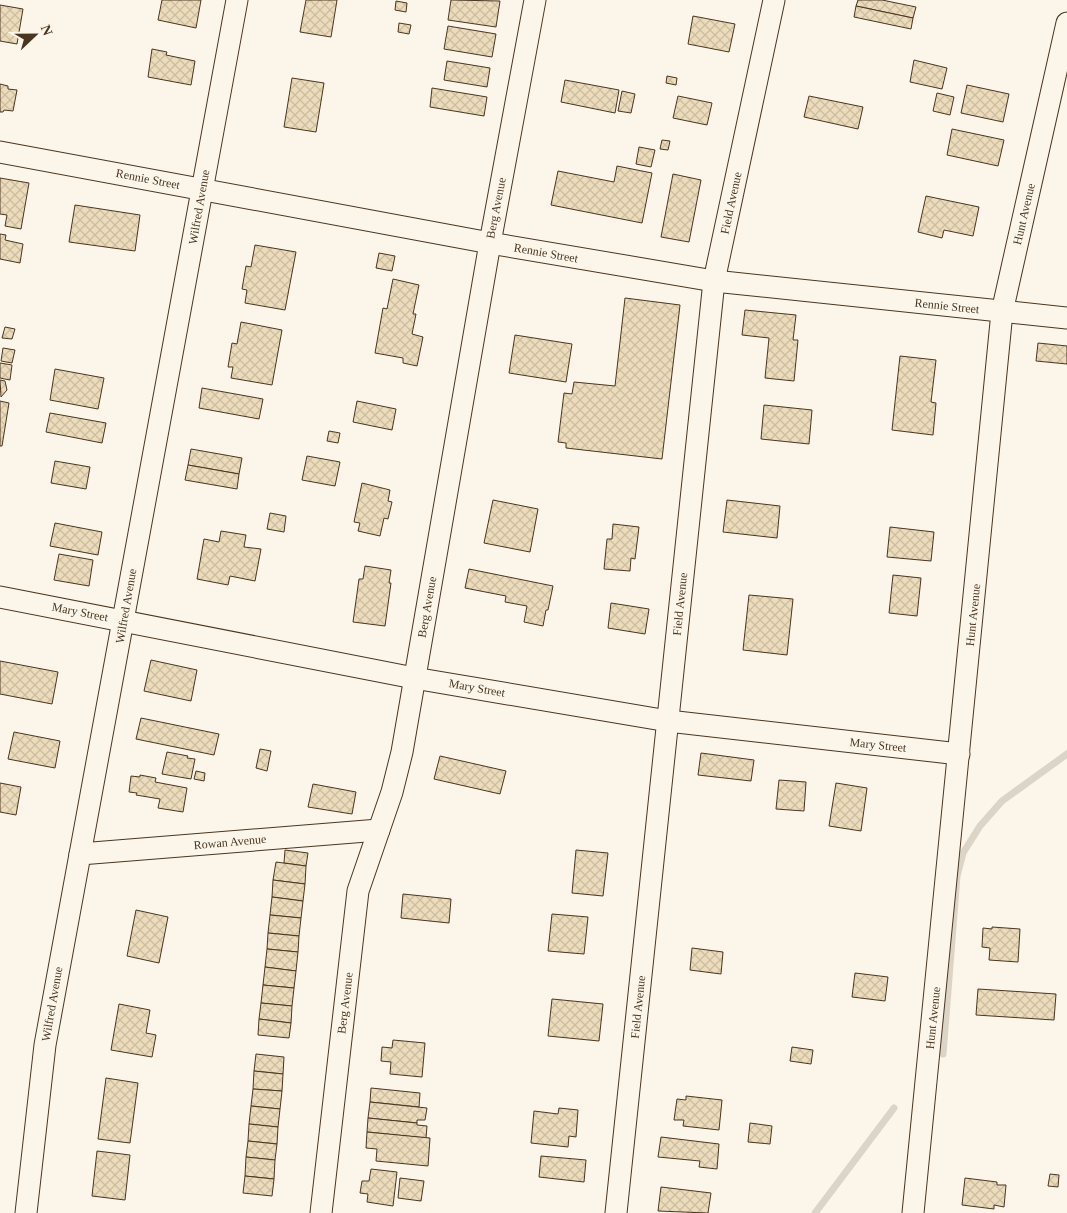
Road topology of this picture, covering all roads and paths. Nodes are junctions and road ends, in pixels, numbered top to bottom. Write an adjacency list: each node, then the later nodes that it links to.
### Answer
1 (236, 0): 6 (street, Wilfred Avenue)
2 (535, 0): 7 (street, Berg Avenue)
3 (774, 0): 8 (street, Field Avenue)
4 (1067, 23): 9 (street, Hunt Avenue)
5 (0, 152): 6 (street, Rennie Street)
6 (202, 189): 7 (street, Rennie Street); 12 (street, Wilfred Avenue)
7 (490, 243): 8 (street, Rennie Street); 13 (street, Berg Avenue)
8 (714, 281): 9 (street, Rennie Street); 14 (street, Field Avenue)
9 (1002, 312): 10 (street, Rennie Street); 15 (street, Hunt Avenue)
10 (1067, 318)
11 (0, 597): 12 (street, Mary Street)
12 (124, 620): 13 (street, Mary Street); 17 (street, Wilfred Avenue)
13 (414, 678): 14 (street, Mary Street); 16 (street, Berg Avenue)
14 (668, 721): 15 (street, Mary Street); 20 (street, Field Avenue)
15 (959, 754): 21 (street, Hunt Avenue)
16 (380, 830): 17 (street, Rowan Avenue); 19 (street, Berg Avenue)
17 (80, 854): 18 (street, Wilfred Avenue)
18 (26, 1213)
19 (321, 1213)
20 (616, 1213)
21 (913, 1213)

